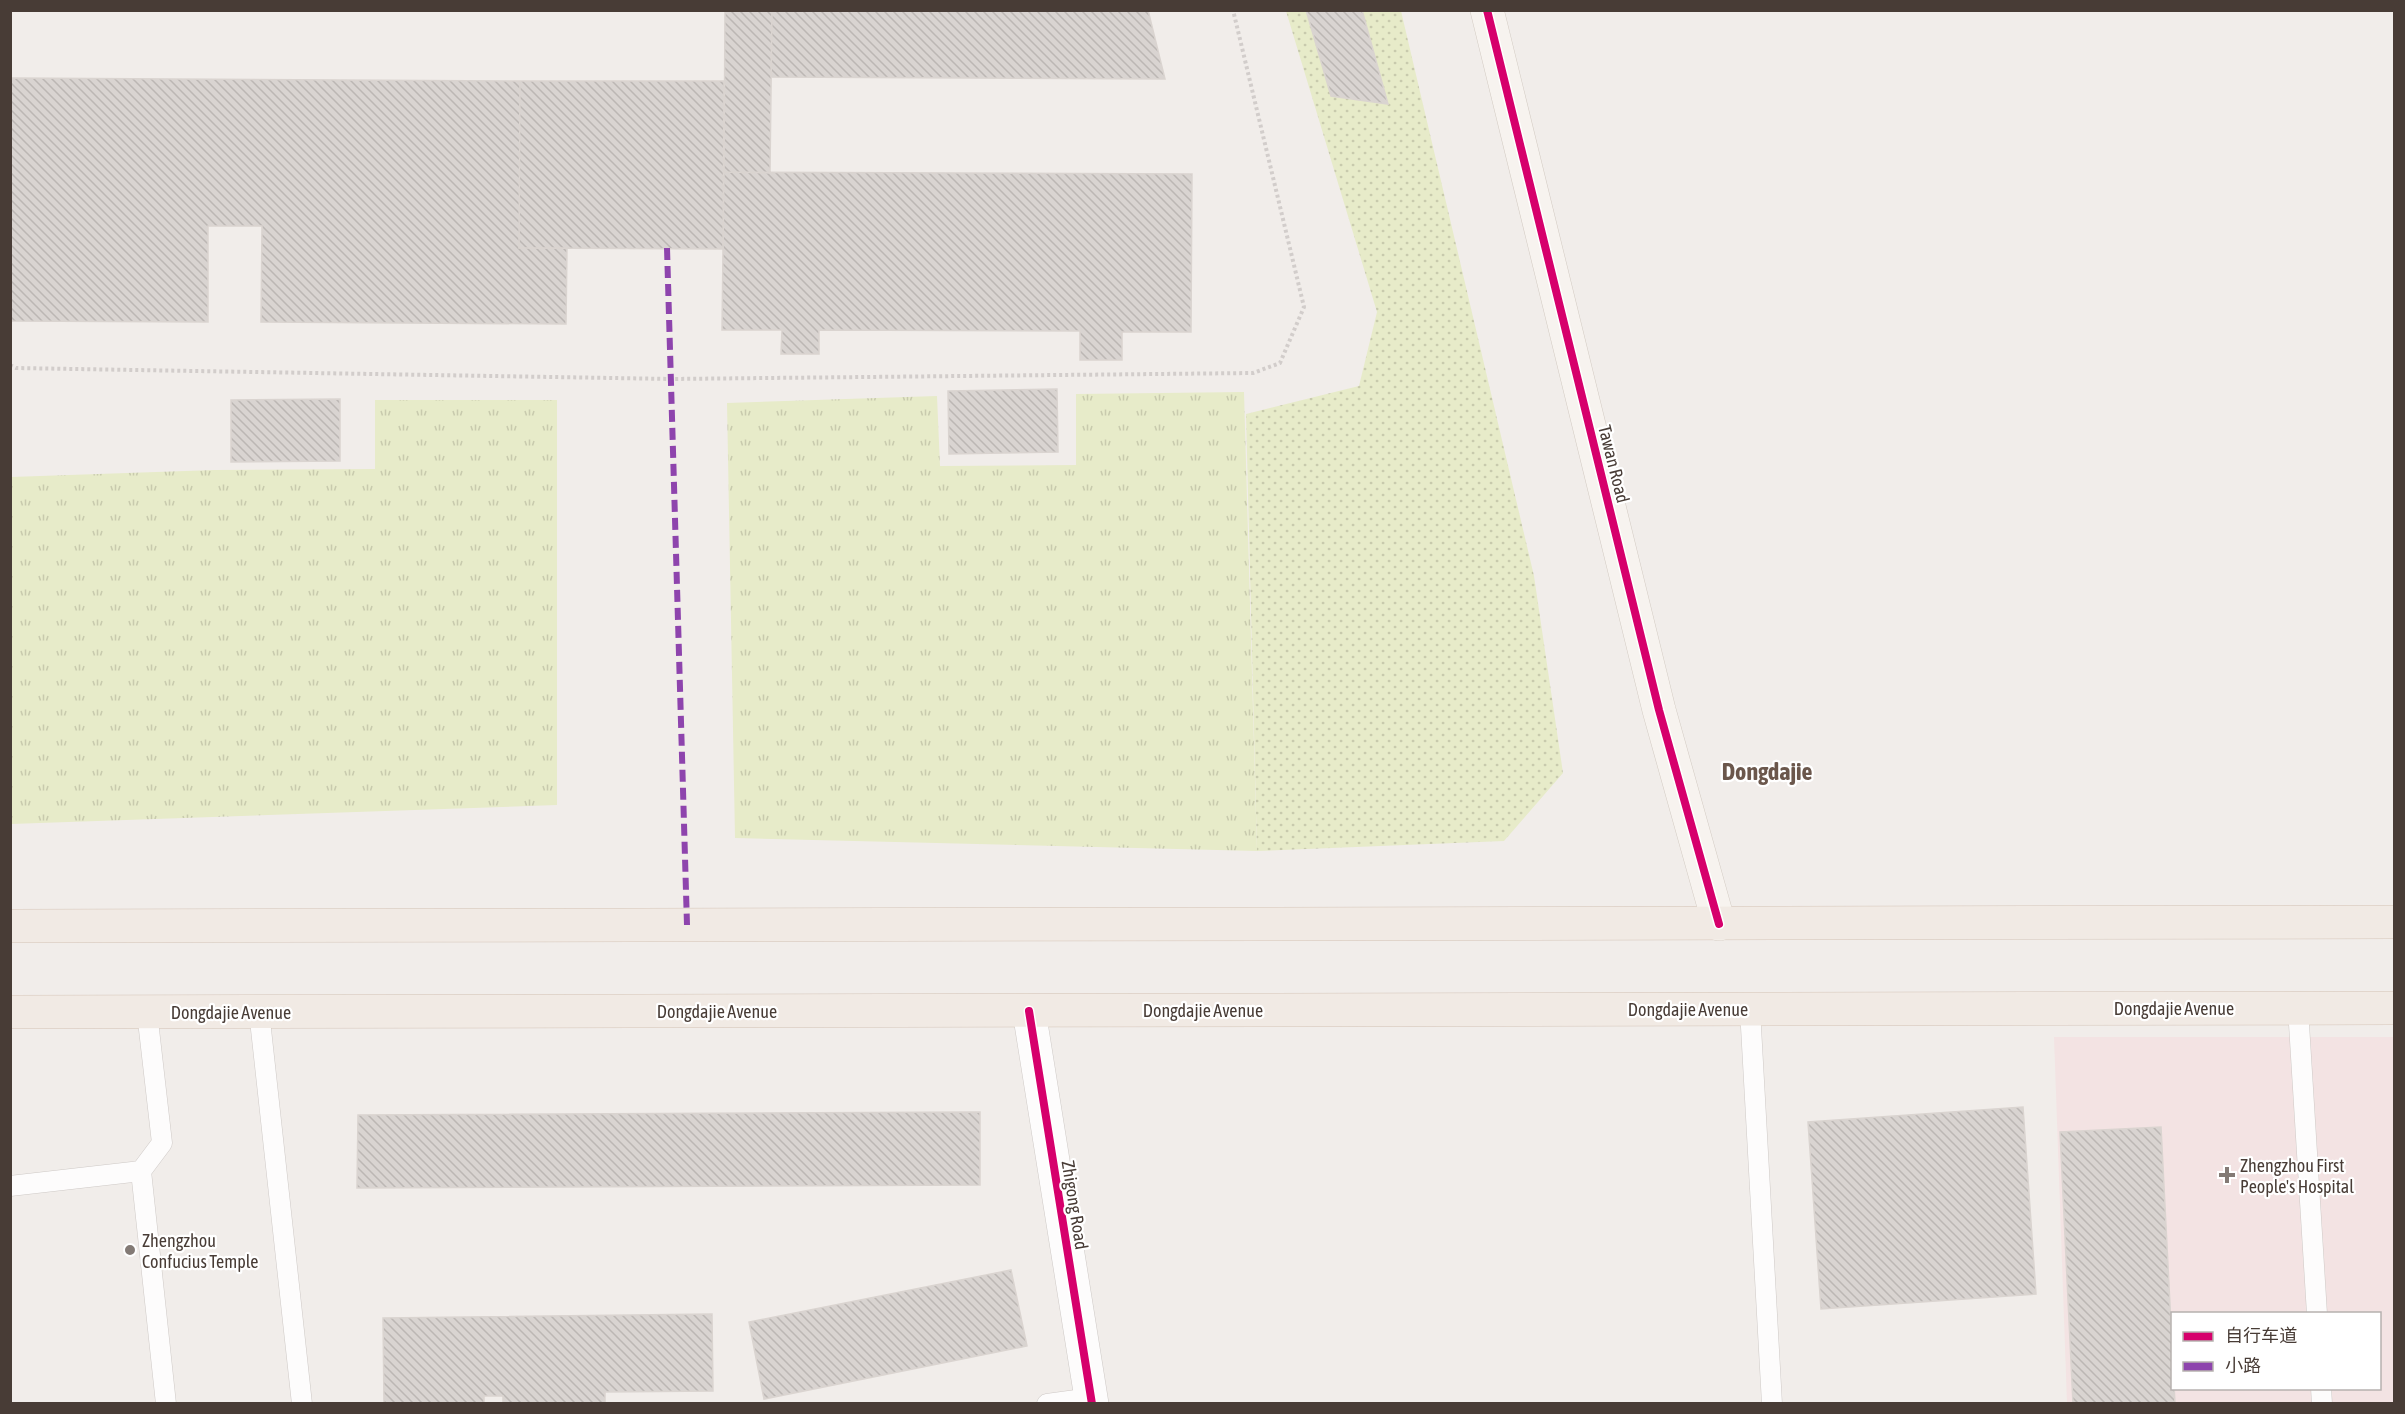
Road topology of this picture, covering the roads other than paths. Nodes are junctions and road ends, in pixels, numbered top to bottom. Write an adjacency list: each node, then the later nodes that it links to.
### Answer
1 (1487, 10): 3 (street, Tawan Road)
2 (2394, 922): 3 (main road)
3 (1719, 924): 4 (main road)
4 (10, 926)
5 (2298, 1008): 6 (main road, Dongdajie Avenue); 7 (main road, Dongdajie Avenue); 14 (lane)
6 (2394, 1008)
7 (1750, 1009): 9 (main road, Dongdajie Avenue); 19 (lane)
8 (259, 1011): 9 (main road, Dongdajie Avenue); 11 (main road, Dongdajie Avenue); 17 (lane)
9 (1029, 1011): 15 (street, Zhigong Road)
10 (10, 1012): 11 (main road, Dongdajie Avenue)
11 (147, 1012): 12 (lane)
12 (141, 1171): 13 (lane); 16 (lane)
13 (10, 1185)
14 (2317, 1312)
15 (1091, 1401): 18 (lane)
16 (166, 1404)
17 (302, 1404)
18 (1047, 1404)
19 (1772, 1404)

